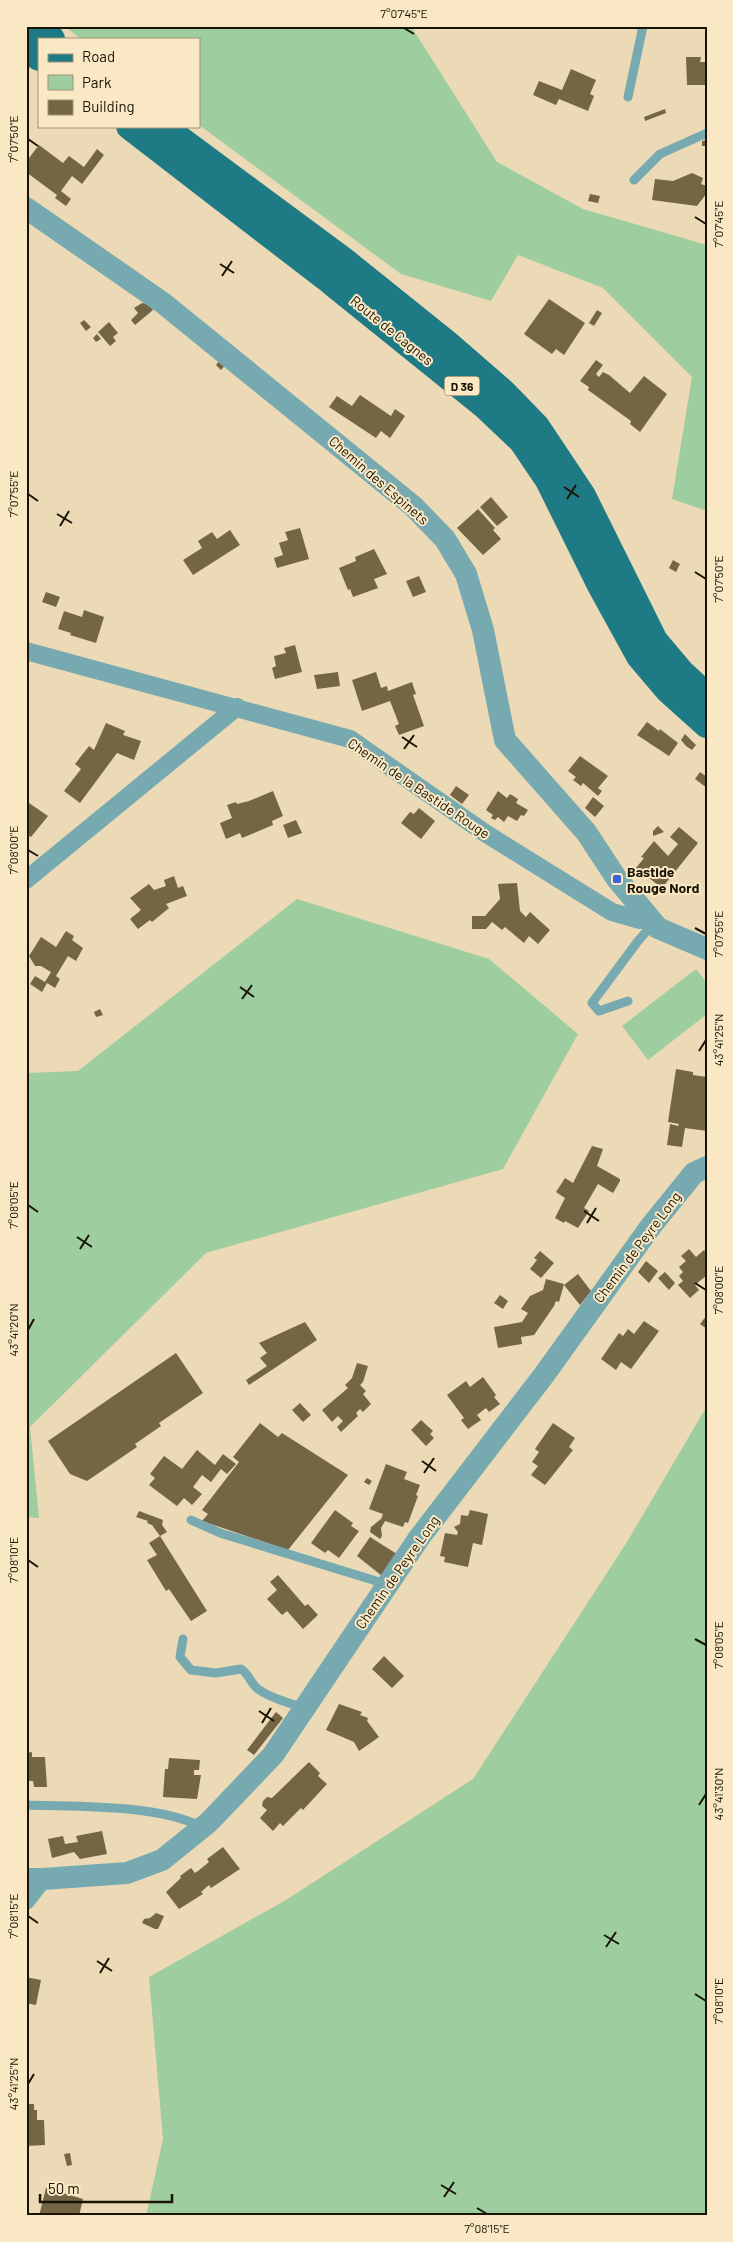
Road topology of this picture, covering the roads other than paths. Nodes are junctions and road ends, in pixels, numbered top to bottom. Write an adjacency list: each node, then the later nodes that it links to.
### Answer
1 (35, 26): 3 (main road)
2 (643, 26): 6 (lane)
3 (50, 38)
4 (26, 47): 5 (main road)
5 (38, 56)
6 (628, 98)
7 (133, 128): 15 (main road, Route de Cagnes / D 36)
8 (164, 128): 13 (main road, Route de Cagnes / D 36)
9 (707, 134): 10 (lane)
10 (634, 180)
11 (26, 208): 17 (street, Chemin des Espinets)
12 (26, 651): 14 (street, Chemin de la Bastide Rouge)
13 (707, 697)
14 (237, 707): 16 (street); 17 (street, Chemin de la Bastide Rouge)
15 (707, 724)
16 (26, 880)
17 (652, 921): 18 (street, Chemin des Espinets); 19 (lane)
18 (707, 949)
19 (628, 1001)
20 (707, 1168): 22 (street, Chemin de Peyre Long)
21 (191, 1520): 22 (lane)
22 (386, 1584): 24 (street, Chemin de Peyre Long)
23 (184, 1639): 24 (lane)
24 (305, 1709): 26 (street, Chemin de Peyre Long)
25 (26, 1805): 26 (lane)
26 (203, 1827): 27 (street, Chemin de Peyre Long)
27 (35, 1879): 28 (street)
28 (26, 1901)

